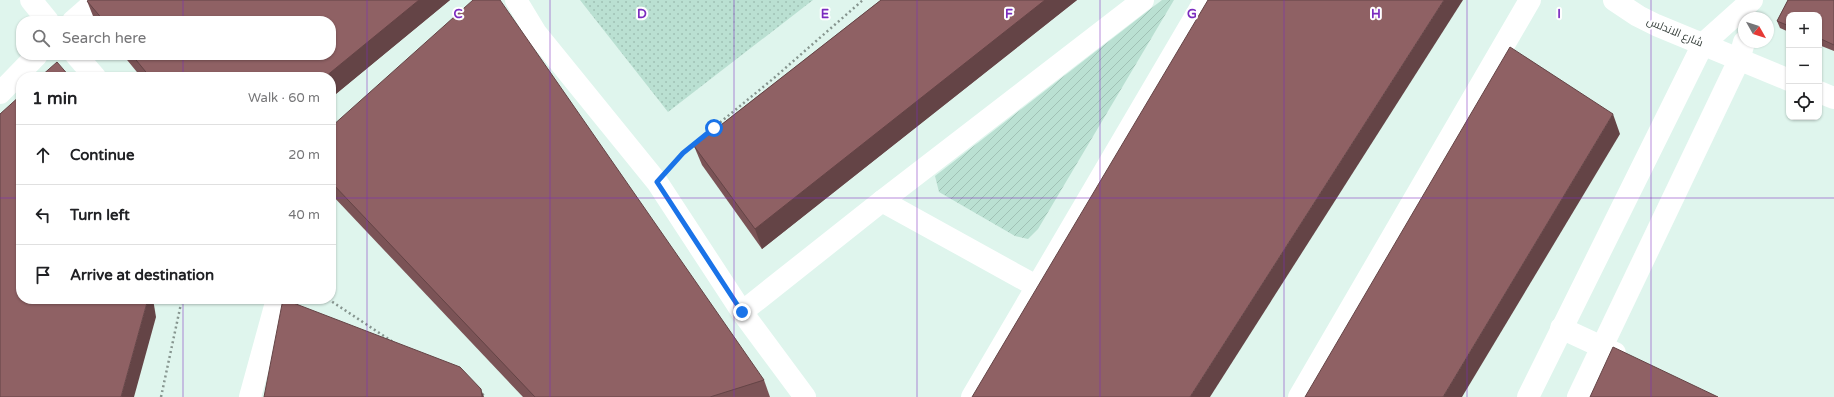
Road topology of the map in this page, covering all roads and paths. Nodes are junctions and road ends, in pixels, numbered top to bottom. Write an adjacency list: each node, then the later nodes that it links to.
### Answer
1 (31, 0): 12 (street)
2 (97, 0): 13 (street)
3 (516, 0): 25 (street)
4 (863, 0): 25 (path)
5 (1143, 0): 26 (street)
6 (1205, 0): 27 (street)
7 (1530, 0): 42 (street)
8 (1614, 0): 14 (street, شارع الاندلس)
9 (1752, 0): 14 (street)
10 (1757, 0): 11 (street)
11 (1754, 12)
12 (44, 16)
13 (79, 16)
14 (1702, 44): 15 (street, شارع الاندلس); 32 (street)
15 (1742, 51): 21 (street, شارع الاندلس); 34 (street)
16 (32, 60): 18 (street)
17 (80, 60): 19 (street)
18 (20, 72)
19 (91, 72)
20 (16, 77): 22 (street)
21 (1786, 78)
22 (0, 93)
23 (1822, 93): 24 (street)
24 (1834, 98)
25 (657, 182): 31 (street)
26 (882, 201): 27 (street); 31 (street)
27 (1036, 286): 41 (street)
28 (181, 304): 37 (path)
29 (276, 304): 38 (street)
30 (336, 304): 33 (path)
31 (742, 312): 40 (street)
32 (1561, 328): 34 (street); 43 (street)
33 (397, 344)
34 (1602, 347): 35 (street); 44 (street)
35 (1630, 360)
36 (476, 386): 39 (path)
37 (161, 397)
38 (250, 397)
39 (485, 397)
40 (805, 397)
41 (972, 397)
42 (1299, 397)
43 (1528, 397)
44 (1578, 397)

